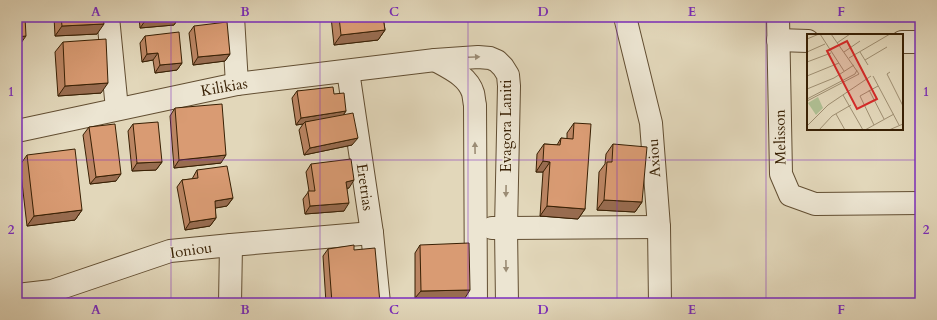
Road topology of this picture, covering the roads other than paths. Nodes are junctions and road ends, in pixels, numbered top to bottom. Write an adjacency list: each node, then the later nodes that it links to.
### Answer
1 (108, 17): 12 (street)
2 (233, 17): 11 (street)
3 (625, 17): 15 (street, Axiou)
4 (778, 17): 5 (street, Melisson)
5 (778, 40): 6 (street); 14 (street, Melisson)
6 (807, 41)
7 (903, 42): 8 (street)
8 (920, 42)
9 (435, 60): 10 (street, Kilikias); 16 (street, Evagora Laniti, one-way to 16); 17 (street, Evagora Laniti, one-way to 9)
10 (348, 70): 11 (street, Kilikias); 18 (street, Eretrias)
11 (237, 84): 12 (street, Kilikias)
12 (118, 109): 13 (street, Kilikias)
13 (17, 131)
14 (920, 203)
15 (659, 227): 16 (street); 26 (street, Axiou)
16 (506, 228): 17 (street); 25 (street, Evagora Laniti, one-way to 25)
17 (476, 229): 24 (street, Evagora Laniti)
18 (372, 233): 19 (street, Ioniou); 23 (street, Eretrias)
19 (231, 244): 21 (street, Ioniou); 22 (street)
20 (17, 295): 21 (street, Ioniou)
21 (52, 297)
22 (230, 303)
23 (379, 303)
24 (476, 303)
25 (507, 303)
26 (660, 303)

